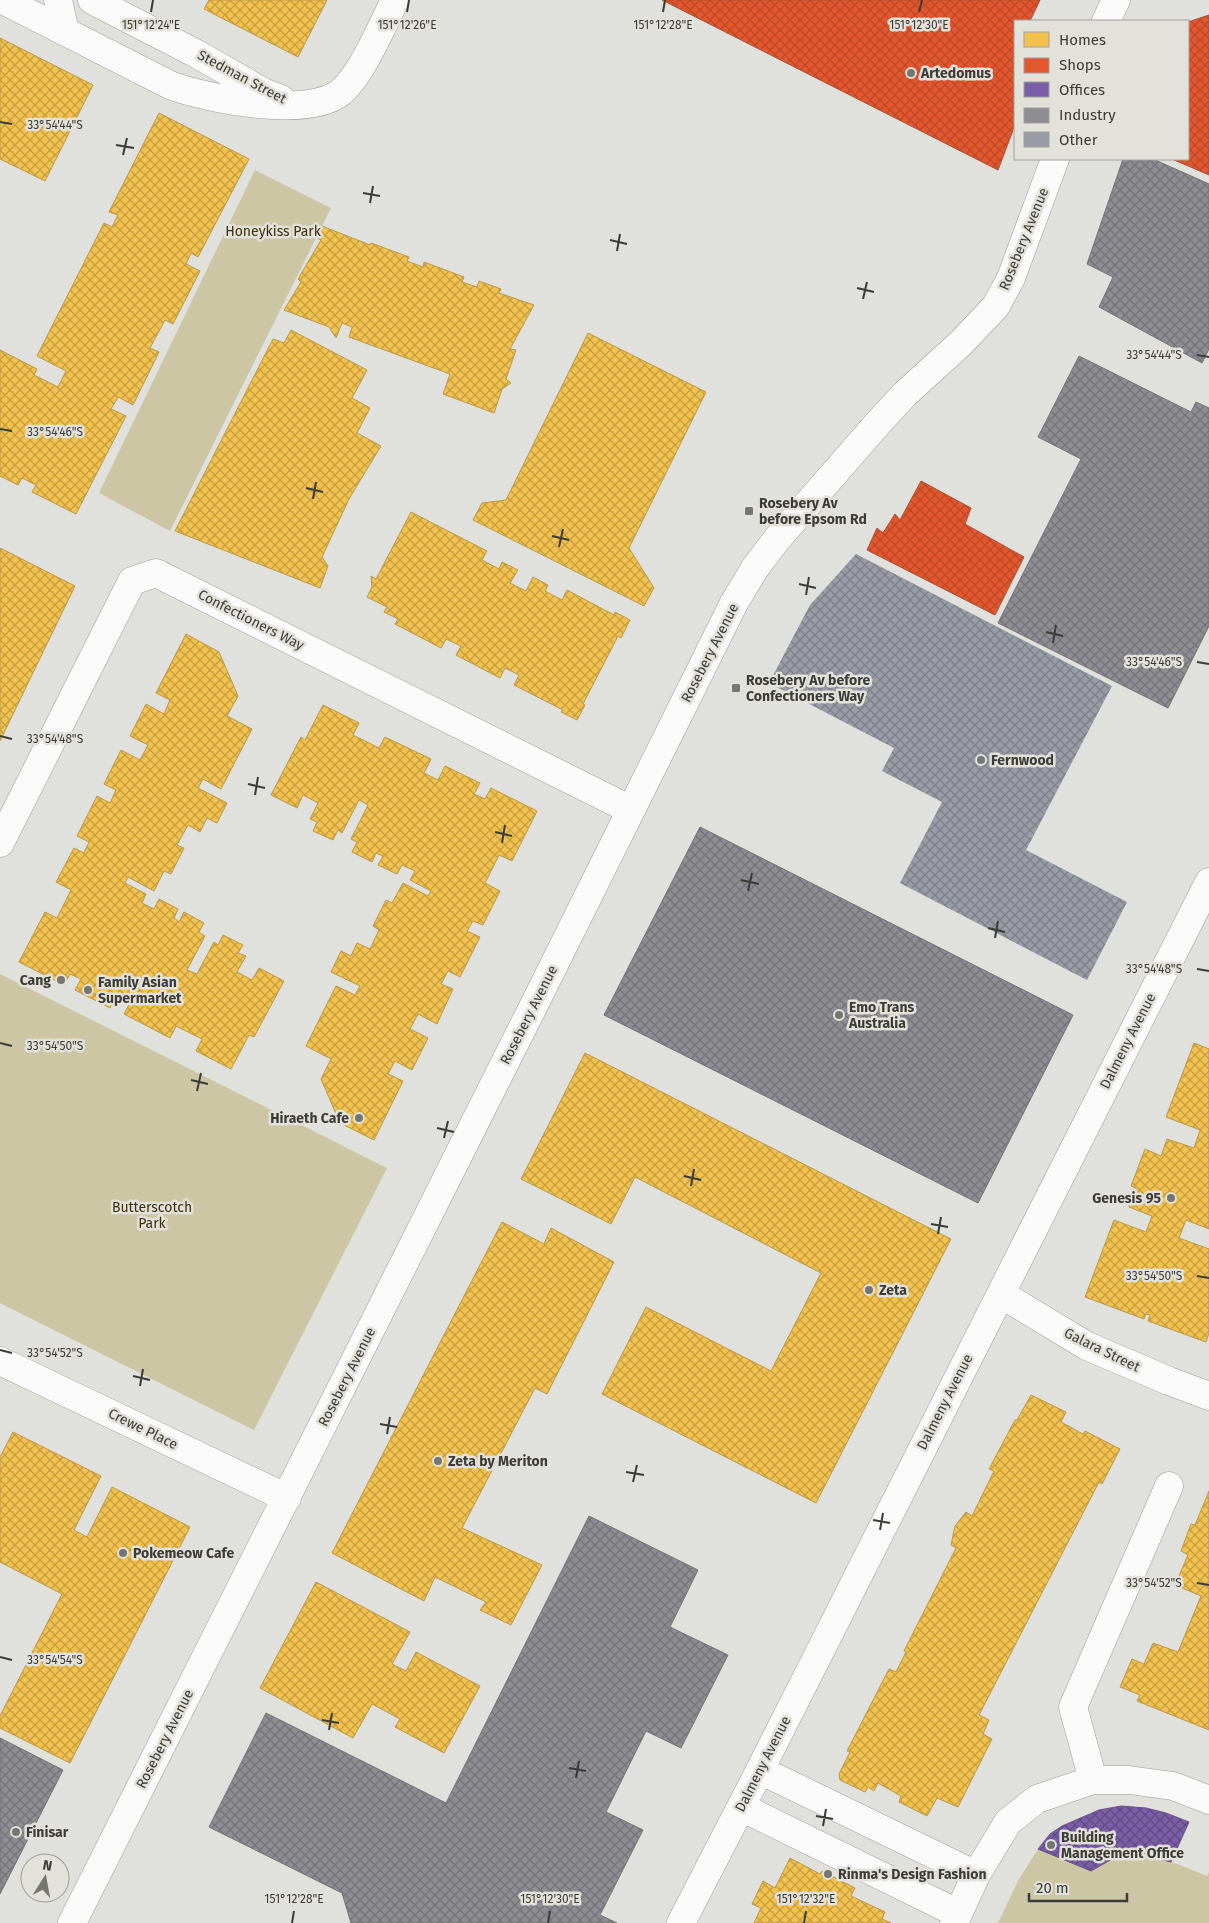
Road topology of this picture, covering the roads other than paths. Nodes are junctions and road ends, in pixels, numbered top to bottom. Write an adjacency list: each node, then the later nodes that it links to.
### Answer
1 (3, 0): 7 (street, Stedman Street)
2 (58, 0): 7 (street)
3 (92, 0): 8 (street, Stedman Street)
4 (395, 0): 8 (street)
5 (1116, 0): 6 (street)
6 (1106, 20)
7 (65, 32): 8 (street, Stedman Street)
8 (297, 105)
9 (1055, 160): 10 (street, Rosebery Avenue)
10 (631, 810): 11 (street, Confectioners Way); 17 (street, Rosebery Avenue)
11 (0, 843)
12 (1209, 882): 13 (street, Dalmeny Avenue)
13 (1001, 1294): 15 (street, Galara Street); 18 (street, Dalmeny Avenue)
14 (0, 1361): 17 (street, Crewe Place)
15 (1209, 1396)
16 (1169, 1486): 19 (street)
17 (287, 1498): 24 (street, Rosebery Avenue)
18 (760, 1770): 21 (street, Dalmeny Avenue); 22 (street)
19 (1093, 1780): 20 (street); 22 (street)
20 (1209, 1800)
21 (741, 1807): 23 (street); 25 (street, Dalmeny Avenue)
22 (976, 1875): 23 (street)
23 (956, 1918)
24 (72, 1923)
25 (681, 1923)

